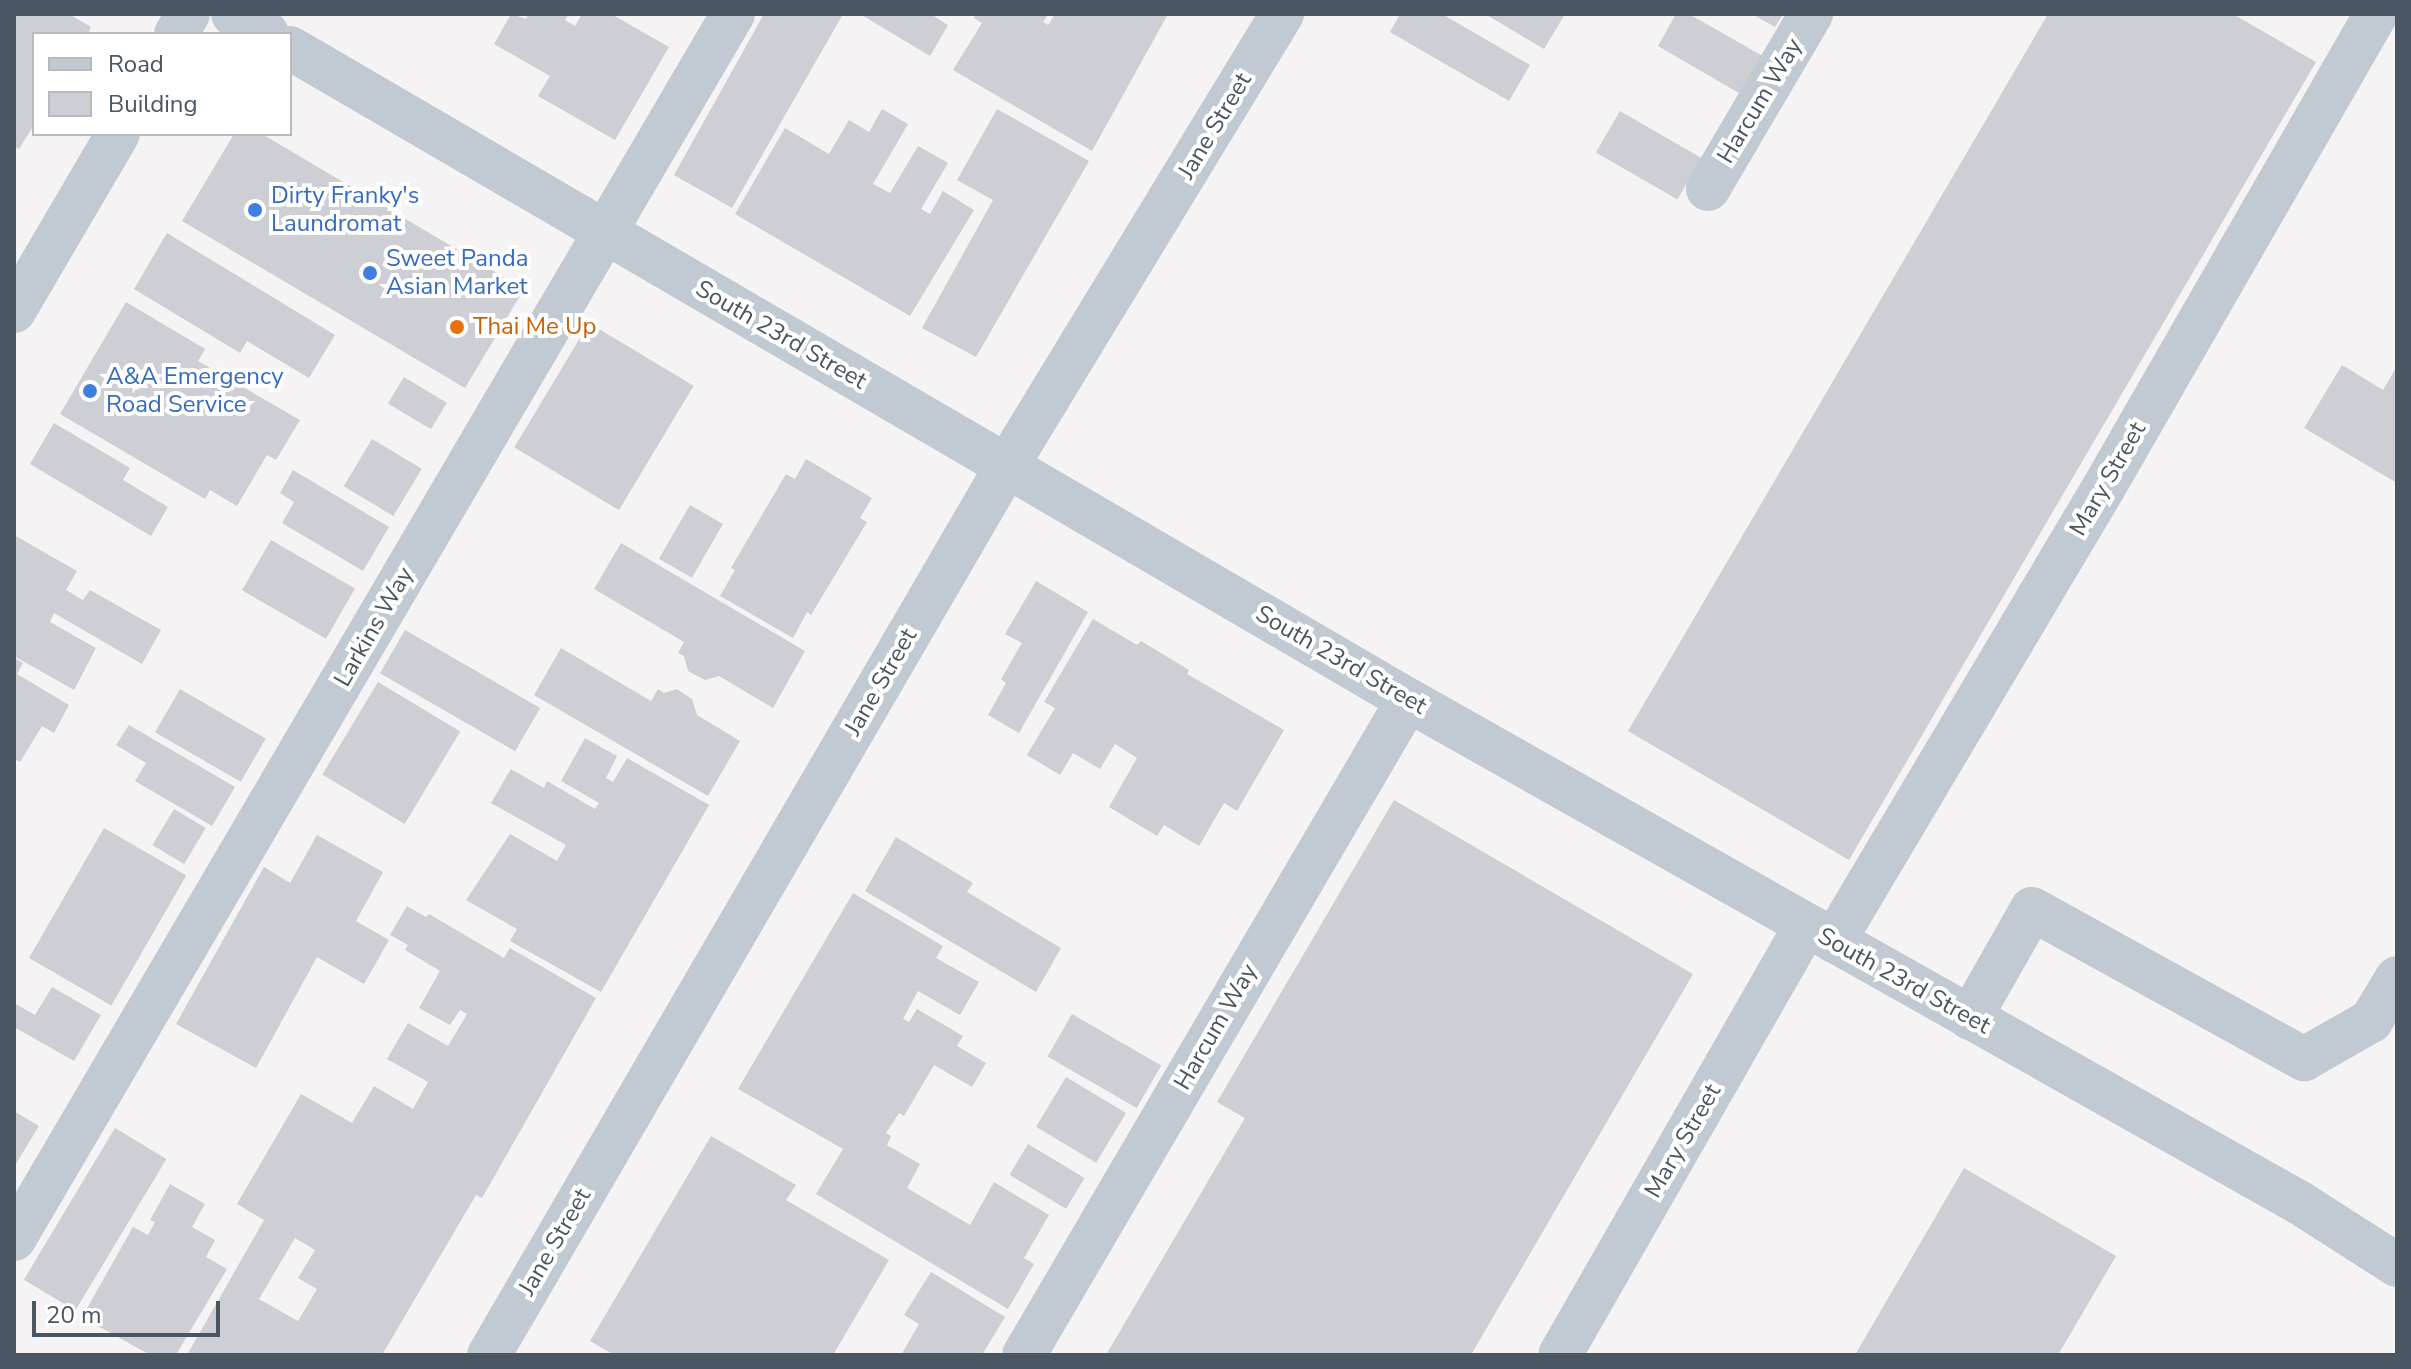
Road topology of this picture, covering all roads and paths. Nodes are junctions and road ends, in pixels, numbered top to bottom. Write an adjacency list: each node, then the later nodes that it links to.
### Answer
1 (188, 14): 7 (street)
2 (233, 14): 8 (street)
3 (733, 14): 12 (street, Larkins Way)
4 (1282, 14): 14 (street, Jane Street)
5 (1811, 14): 11 (street, Harcum Way)
6 (2376, 14): 16 (street, Mary Street)
7 (177, 32)
8 (264, 32)
9 (292, 49): 12 (street, South 23rd Street)
10 (117, 136): 13 (street)
11 (1708, 189)
12 (604, 234): 14 (street, South 23rd Street); 19 (street, Larkins Way)
13 (14, 311)
14 (1008, 464): 15 (street, South 23rd Street); 21 (street, Jane Street)
15 (1408, 700): 16 (street, South 23rd Street); 22 (street, Harcum Way)
16 (1820, 934): 18 (street, South 23rd Street); 23 (street, Mary Street)
17 (2397, 978): 18 (street)
18 (1970, 1018): 20 (street, South 23rd Street)
19 (14, 1239)
20 (2397, 1265)
21 (489, 1355)
22 (1024, 1355)
23 (1560, 1355)

